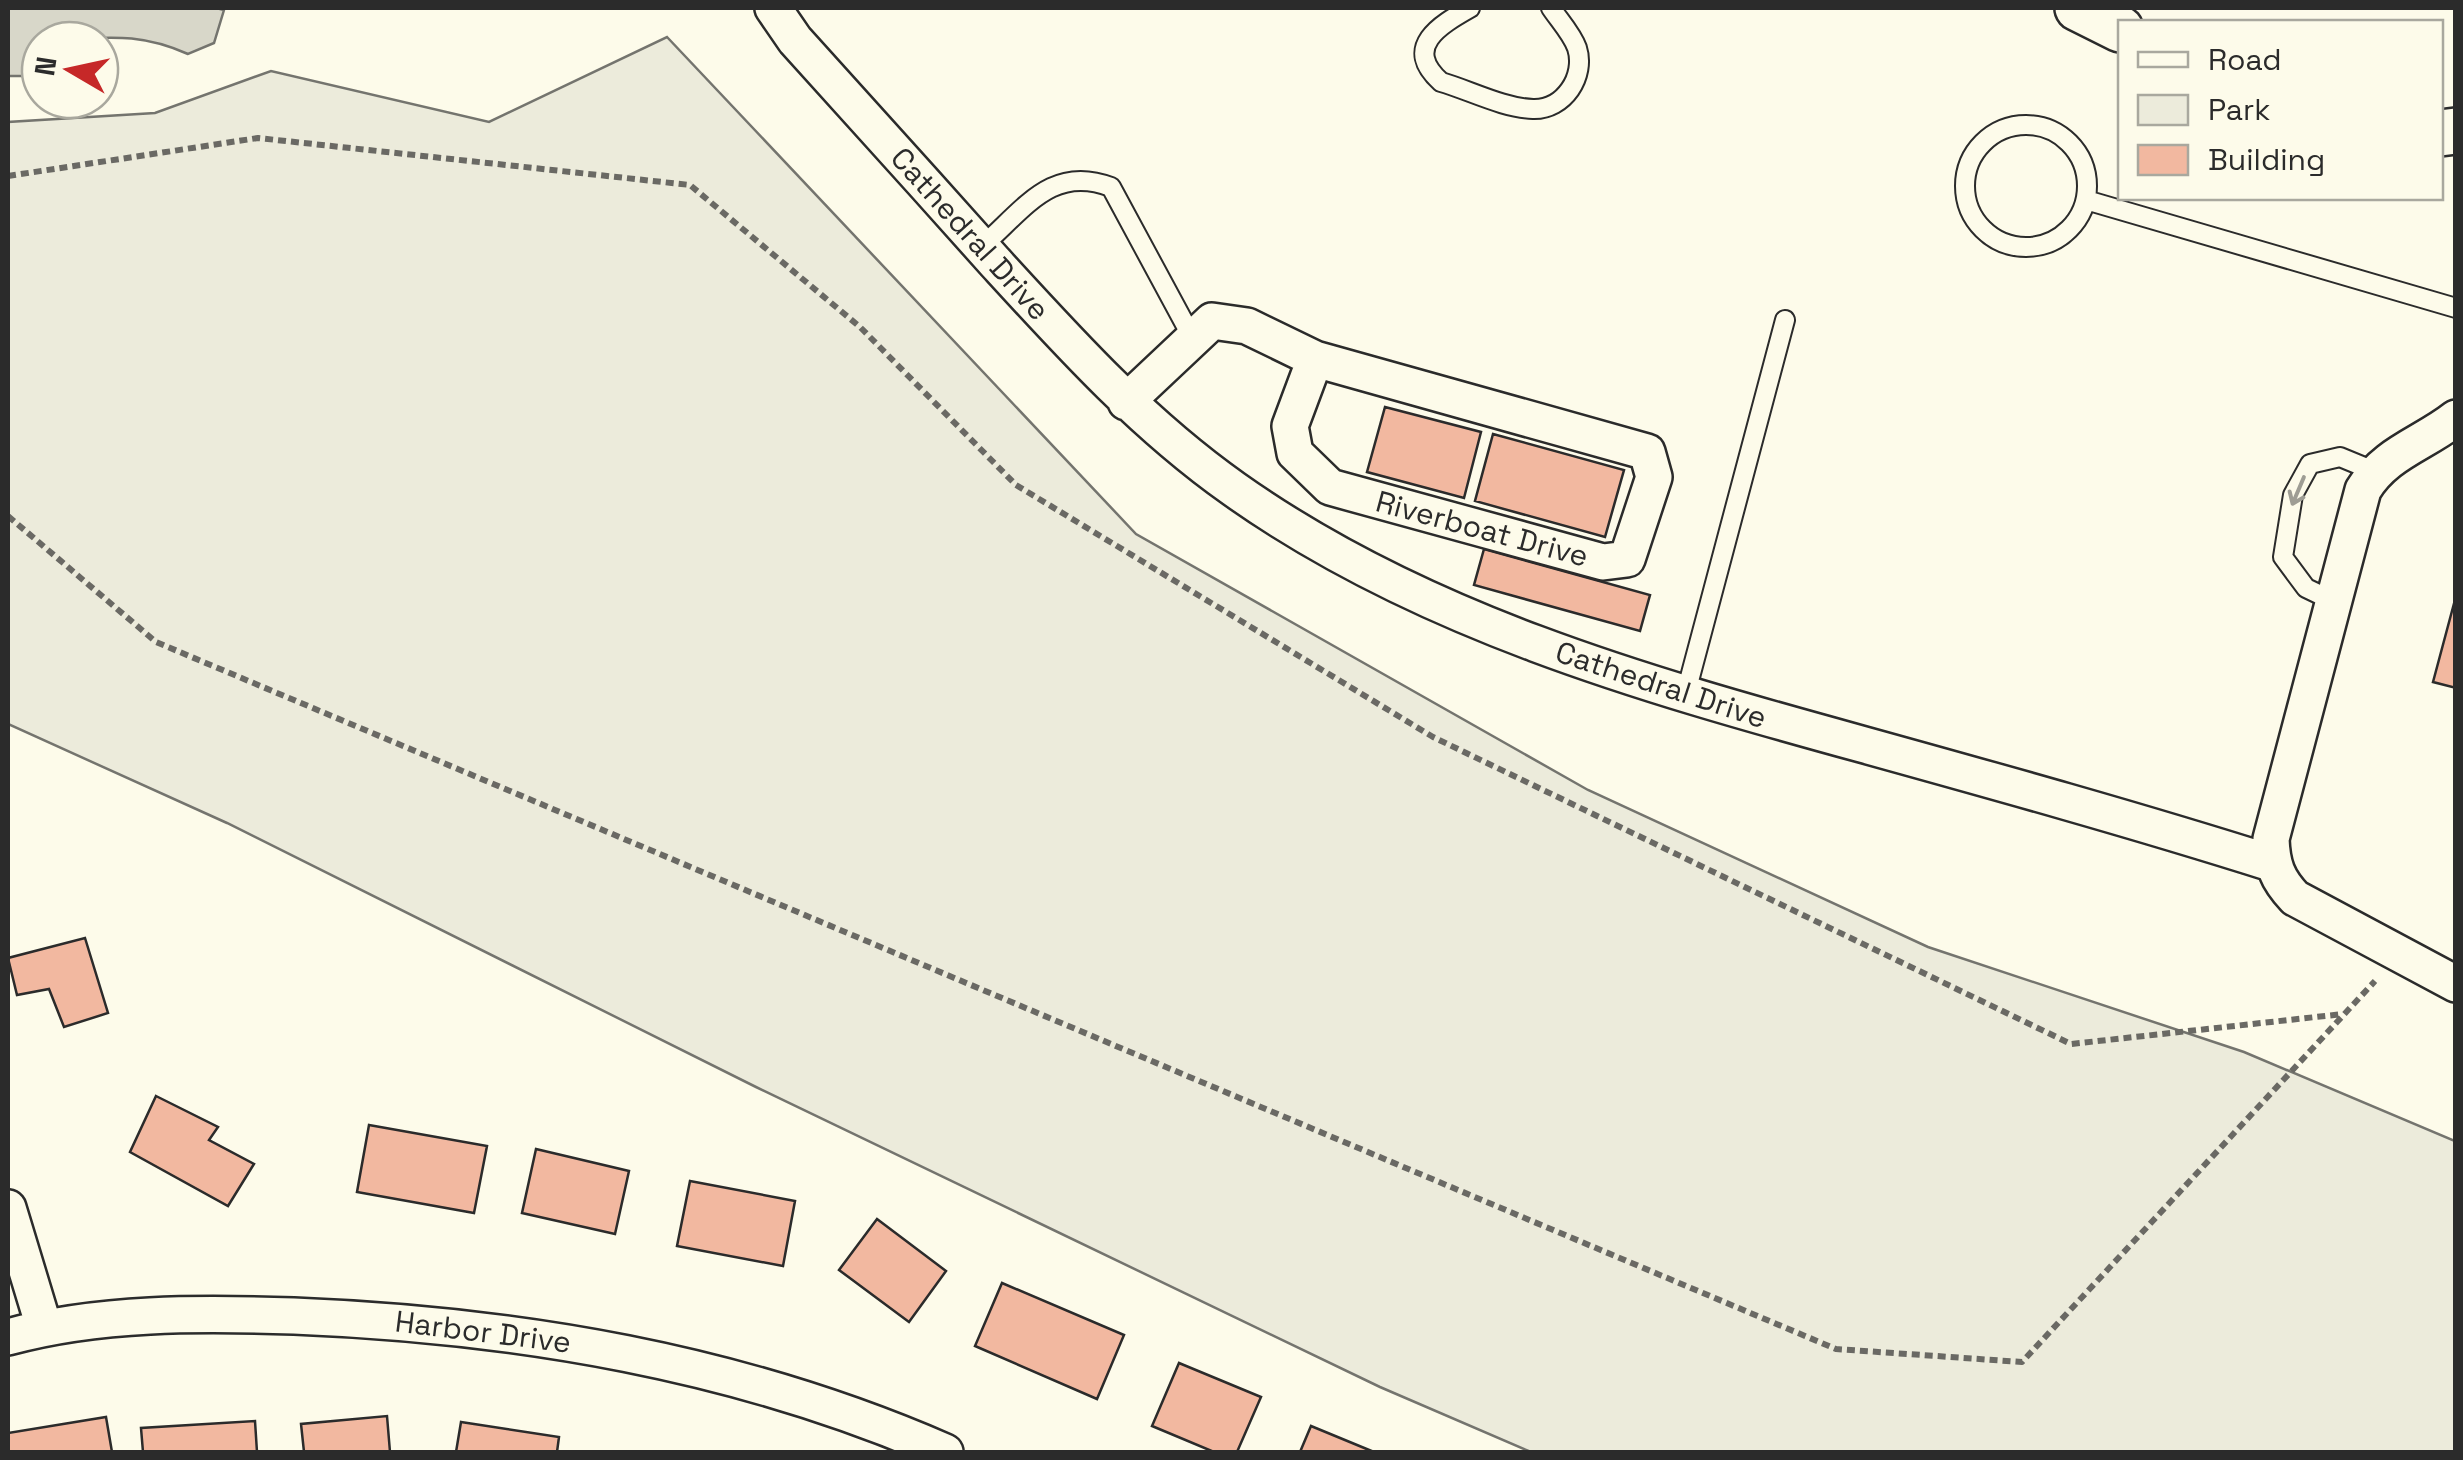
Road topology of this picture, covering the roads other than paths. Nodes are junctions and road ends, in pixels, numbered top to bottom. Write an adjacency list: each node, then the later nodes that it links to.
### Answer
1 (773, 8): 7 (street, Cathedral Drive)
2 (1470, 8): 3 (lane)
3 (1550, 8)
4 (2078, 8): 5 (street)
5 (2118, 28)
6 (2086, 200): 6 (lane); 8 (lane)
7 (981, 247): 10 (lane); 12 (street, Cathedral Drive)
8 (2456, 308)
9 (1786, 320): 16 (lane)
10 (1193, 338): 11 (street, Riverboat Drive); 12 (street, Riverboat Drive)
11 (1315, 359): 11 (street, Riverboat Drive)
12 (1126, 402): 16 (street, Cathedral Drive)
13 (2456, 418): 14 (street)
14 (2374, 472): 15 (street); 15 (lane, one-way to 15)
15 (2332, 600): 17 (street)
16 (1685, 696): 17 (street, Cathedral Drive)
17 (2272, 863): 18 (street)
18 (2456, 984)
19 (8, 1208): 20 (street)
20 (44, 1327): 21 (street, Harbor Drive); 22 (street, Harbor Drive)
21 (8, 1338)
22 (945, 1452)

